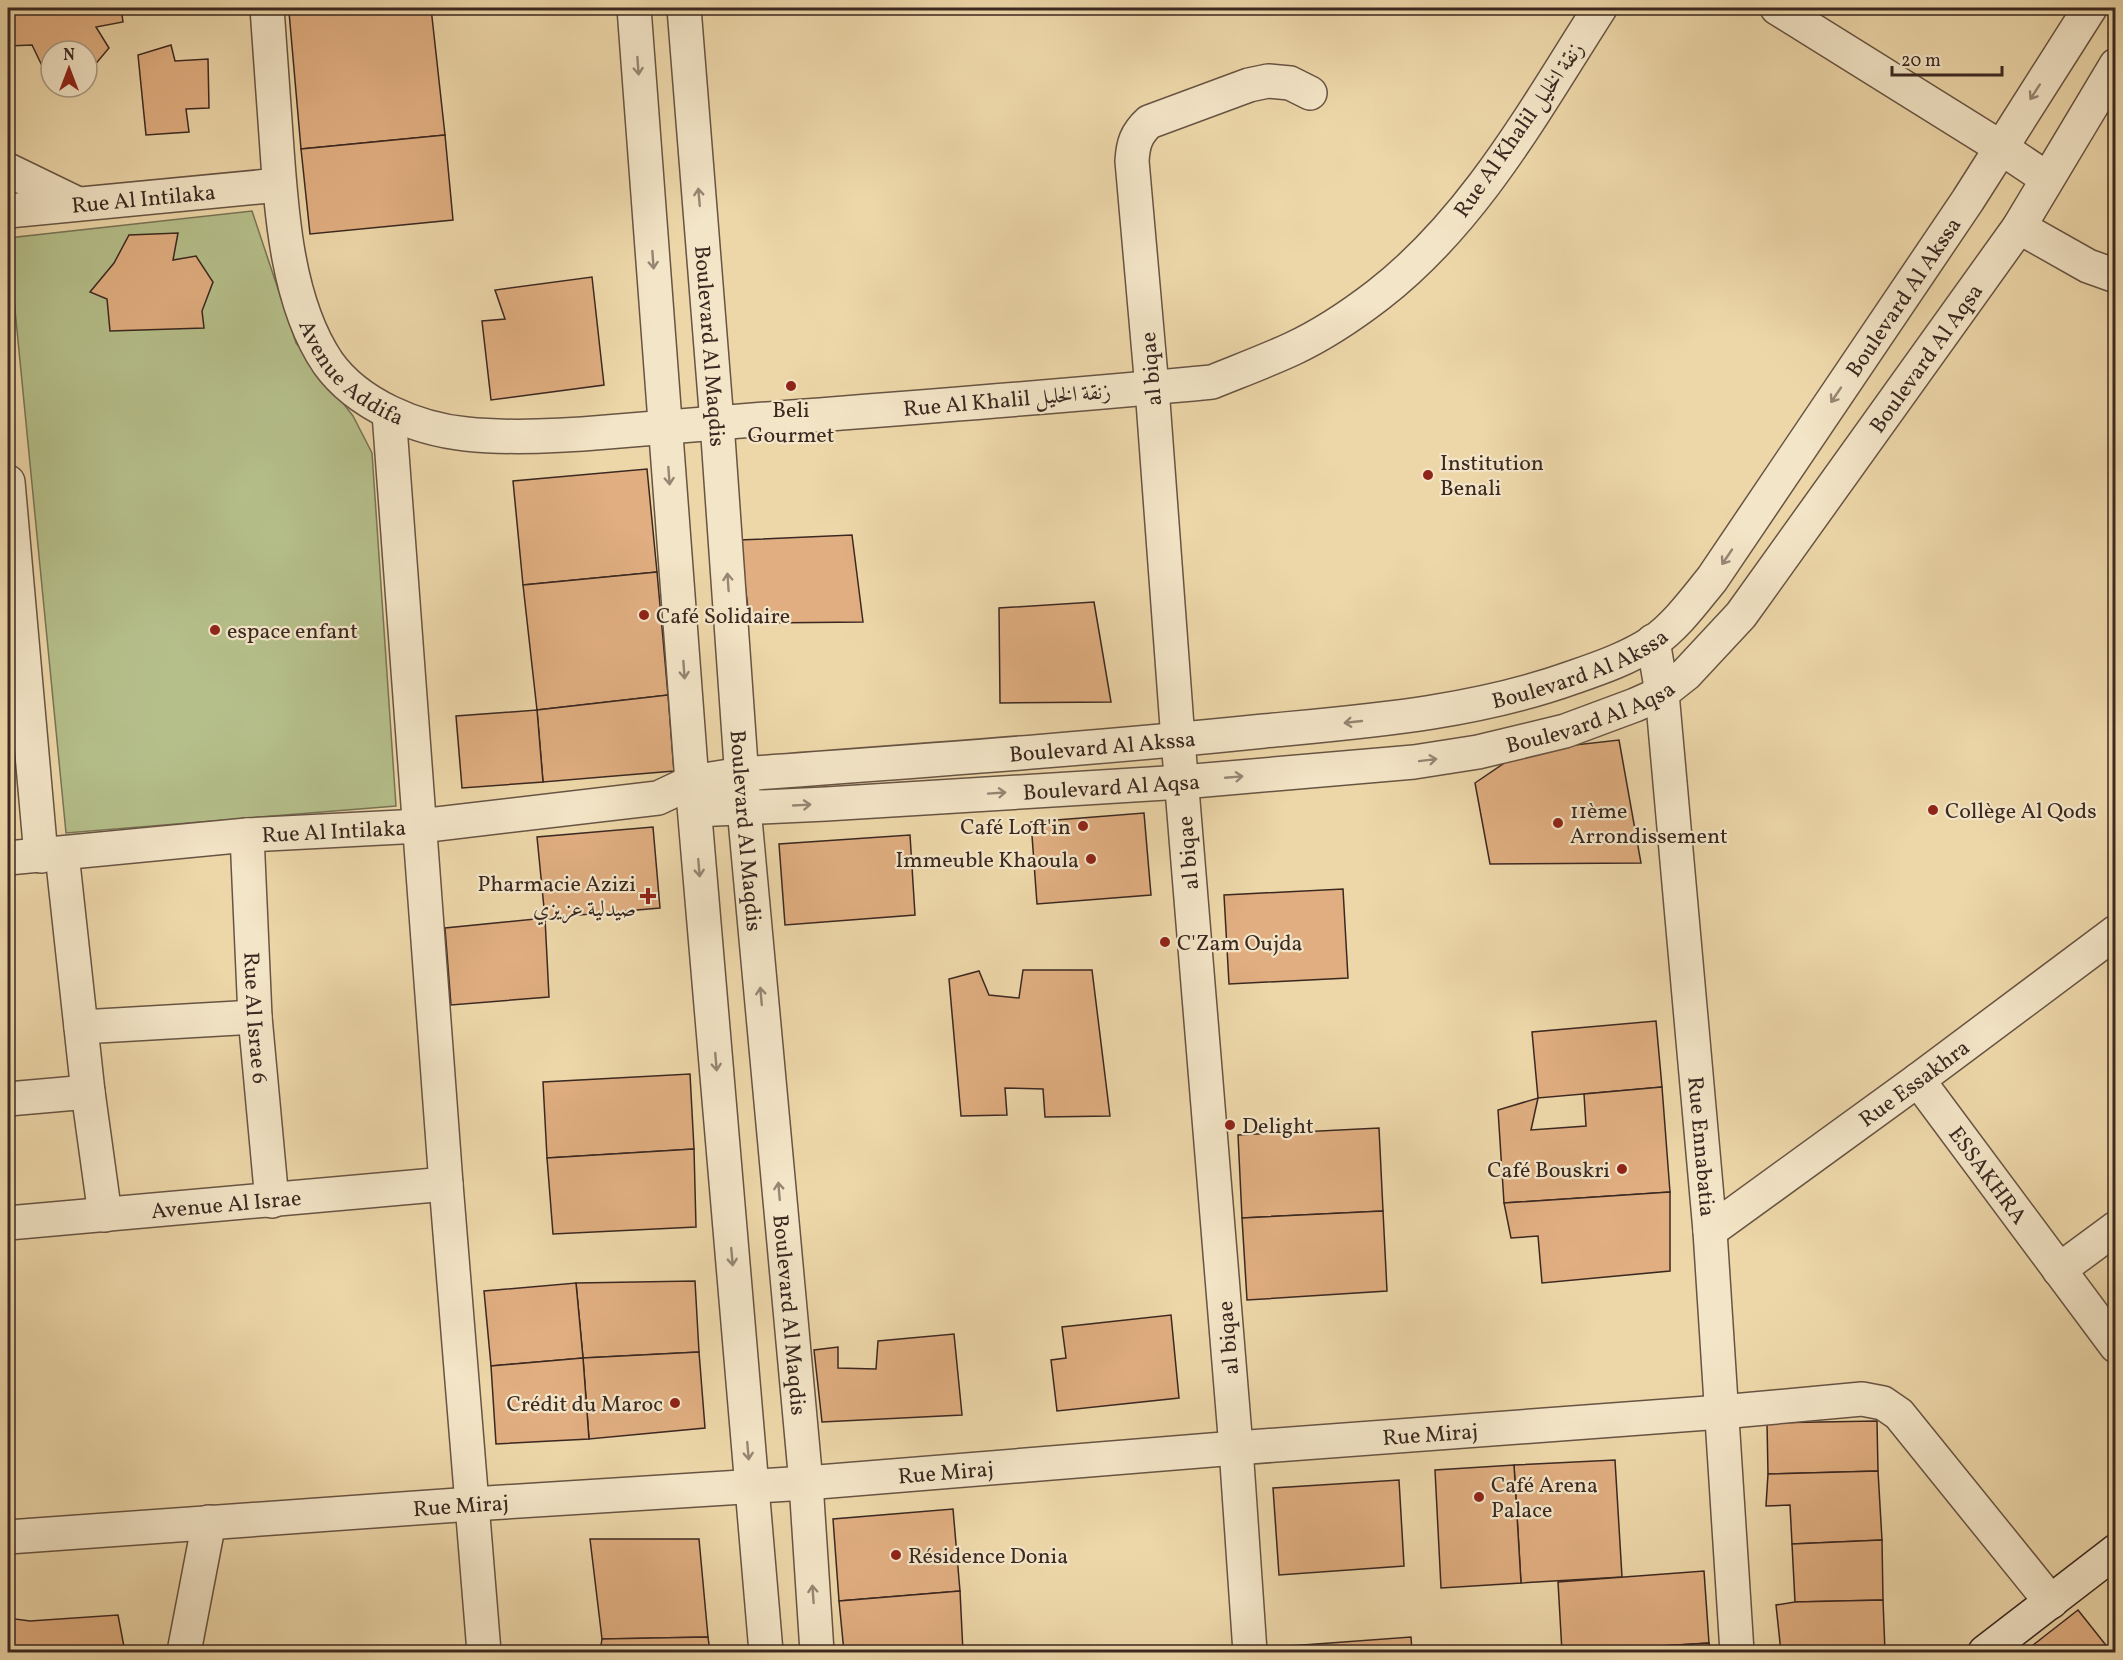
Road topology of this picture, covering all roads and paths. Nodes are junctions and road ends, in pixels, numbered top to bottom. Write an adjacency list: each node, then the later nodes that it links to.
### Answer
1 (267, 8): 12 (street, Avenue Addifa)
2 (634, 8): 20 (street, one-way to 20)
3 (684, 8): 19 (street, Boulevard Al Maqdis, one-way to 3)
4 (1600, 8): 17 (street, Rue Al Khalil زنقة الخليل)
5 (1777, 8): 9 (street)
6 (2090, 8): 9 (street, Boulevard Al Akssa, one-way to 9)
7 (2115, 65): 11 (street, Boulevard Al Aqsa)
8 (1310, 93): 17 (street, al biqae)
9 (2000, 147): 11 (street); 22 (street, Boulevard Al Akssa, one-way to 22)
10 (8, 170): 13 (street)
11 (2046, 178): 15 (street, Boulevard Al Aqsa)
12 (279, 185): 13 (street, Rue Al Intilaka); 18 (street, Avenue Addifa)
13 (79, 204): 14 (street, Rue Al Intilaka)
14 (8, 211)
15 (2019, 226): 16 (street); 23 (street, Boulevard Al Aqsa)
16 (2115, 276)
17 (1152, 388): 19 (street, Rue Al Khalil زنقة الخليل); 24 (street, al biqae)
18 (389, 413): 20 (street, Avenue Addifa); 29 (street)
19 (717, 423): 20 (street, Avenue Addifa); 25 (street, Boulevard Al Maqdis, one-way to 19)
20 (666, 427): 27 (street, one-way to 27)
21 (8, 482): 31 (street)
22 (1653, 641): 23 (street, Rue Ennabatia); 24 (street, Boulevard Al Akssa, one-way to 24)
23 (1662, 693): 26 (street, Boulevard Al Aqsa, one-way to 23); 44 (street, Rue Ennabatia)
24 (1178, 740): 25 (street, Boulevard Al Akssa); 26 (street, al biqae)
25 (741, 774): 27 (street, Boulevard Al Akssa); 28 (street, Boulevard Al Maqdis)
26 (1182, 782): 28 (street, Boulevard Al Aqsa, one-way to 26); 48 (street, al biqae)
27 (693, 796): 28 (street, Boulevard Al Aqsa); 29 (street, Rue Al Intilaka); 50 (street, one-way to 50)
28 (744, 808): 49 (street, Boulevard Al Maqdis, one-way to 28)
29 (420, 826): 30 (street, Rue Al Intilaka); 39 (street)
30 (247, 836): 31 (street, Rue Al Intilaka); 34 (street, Rue Al Israe 6)
31 (52, 855): 32 (street, Rue Al Intilaka); 35 (street)
32 (8, 858)
33 (2115, 932): 36 (street, Rue Essakhra)
34 (255, 1017): 35 (street); 40 (street, Rue Al Israe 6)
35 (81, 1027): 37 (street)
36 (1918, 1080): 44 (street, Rue Essakhra); 45 (street, ESSAKHRA)
37 (88, 1092): 38 (street); 41 (street)
38 (8, 1100)
39 (446, 1184): 40 (street, Avenue Al Israe); 51 (street)
40 (272, 1201): 41 (street, Avenue Al Israe)
41 (105, 1215): 42 (street, Avenue Al Israe)
42 (8, 1223)
43 (2115, 1228): 45 (street)
44 (1710, 1231): 47 (street, Rue Ennabatia)
45 (2059, 1270): 46 (street, ESSAKHRA)
46 (2115, 1346)
47 (1721, 1412): 48 (street, Rue Miraj); 55 (street, Rue Miraj); 62 (street, Rue Ennabatia)
48 (1236, 1448): 49 (street, Rue Miraj); 61 (street, al biqae)
49 (806, 1483): 50 (street, Rue Miraj); 60 (street, Boulevard Al Maqdis, one-way to 49)
50 (751, 1487): 51 (street, Rue Miraj); 59 (street)
51 (472, 1503): 52 (street, Rue Miraj); 58 (street)
52 (209, 1522): 53 (street, Rue Miraj); 57 (street)
53 (8, 1537)
54 (2115, 1551): 55 (street)
55 (2051, 1602): 56 (street)
56 (1987, 1652)
57 (184, 1653)
58 (484, 1653)
59 (766, 1653)
60 (817, 1653)
61 (1250, 1653)
62 (1737, 1653)

